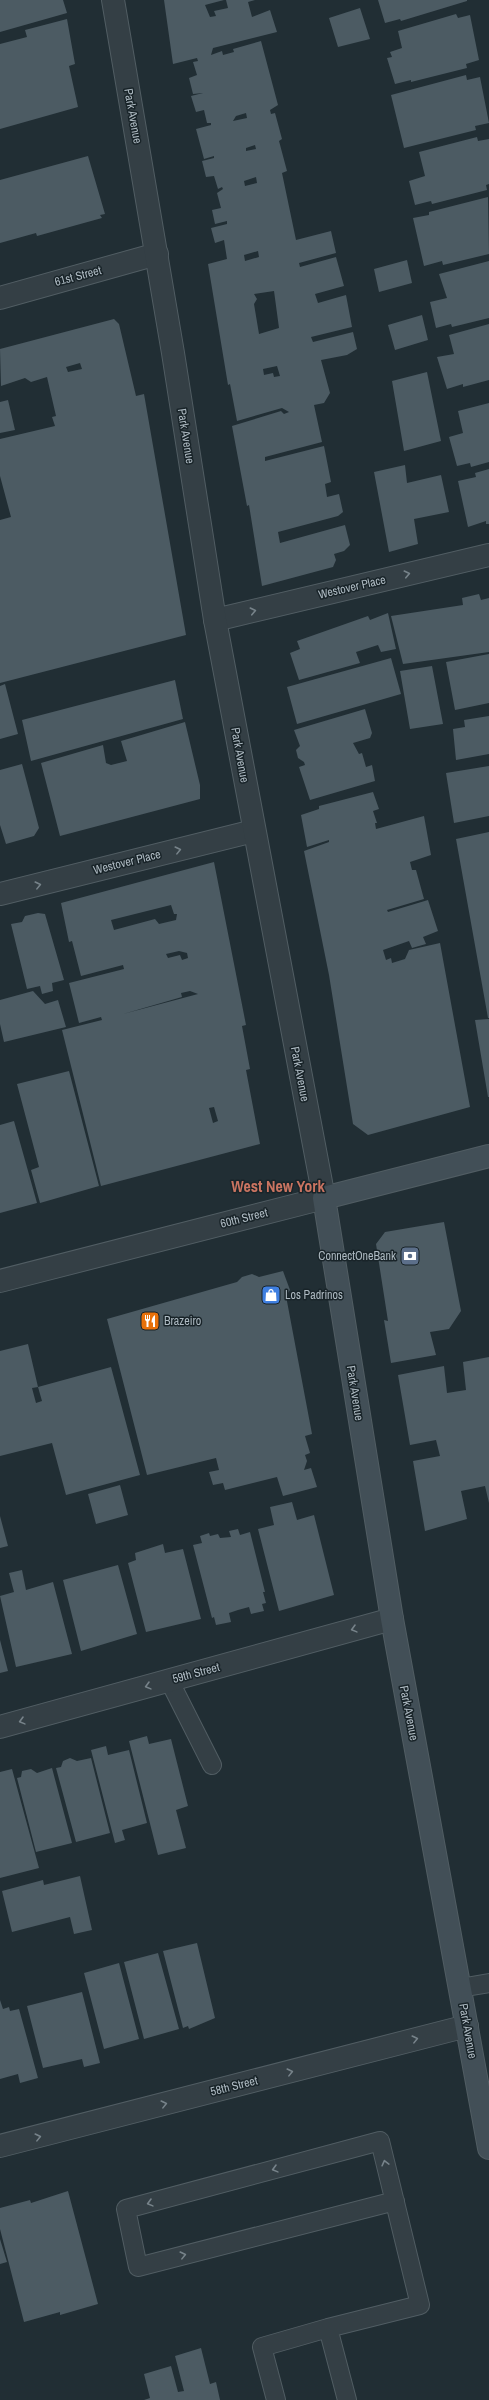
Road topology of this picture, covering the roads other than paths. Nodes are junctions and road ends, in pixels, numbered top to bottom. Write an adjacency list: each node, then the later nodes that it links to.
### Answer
1 (113, 0): 2 (street, Park Avenue)
2 (157, 254): 3 (street, 61st Street); 5 (street, Park Avenue)
3 (0, 298)
4 (489, 555): 5 (street, Westover Place, one-way to 4)
5 (215, 620): 6 (street, Park Avenue)
6 (254, 831): 7 (street, Westover Place, one-way to 6); 9 (street, Park Avenue)
7 (0, 894)
8 (489, 1156): 9 (main road, 60th Street)
9 (324, 1198): 10 (street, 60th Street); 11 (main road, Park Avenue)
10 (0, 1281)
11 (392, 1619): 12 (street, 59th Street, one-way to 12); 16 (main road, Park Avenue)
12 (169, 1680): 13 (street, 59th Street, one-way to 13); 14 (lane)
13 (0, 1727)
14 (212, 1765)
15 (489, 1984): 16 (lane)
16 (460, 1988): 17 (main road, Park Avenue)
17 (467, 2026): 18 (street, 58th Street, one-way to 17); 19 (main road, Park Avenue)
18 (0, 2146)
19 (489, 2148)
20 (395, 2201): 20 (lane, one-way to 20); 21 (lane)
21 (328, 2328): 22 (lane); 23 (lane)
22 (276, 2400)
23 (347, 2400)

